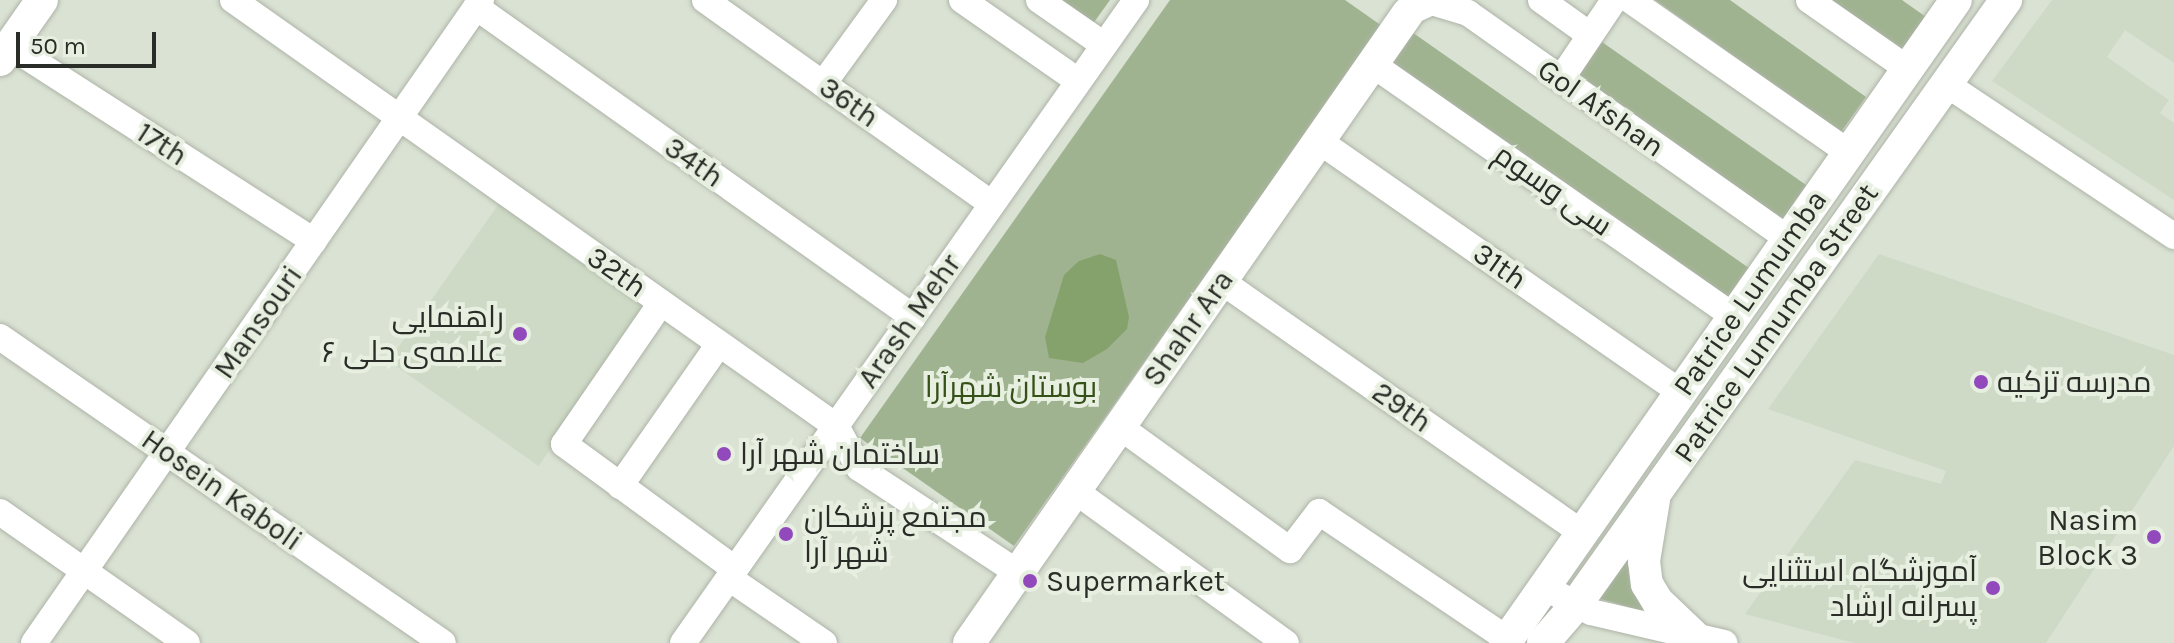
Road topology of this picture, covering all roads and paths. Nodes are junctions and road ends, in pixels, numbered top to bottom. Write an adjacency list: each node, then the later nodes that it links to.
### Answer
1 (42, 0): 18 (main road)
2 (233, 0): 25 (street, 32th)
3 (705, 0): 23 (street, 36th)
4 (884, 0): 23 (street)
5 (962, 0): 22 (street)
6 (1039, 0): 17 (street)
7 (1136, 0): 17 (street, Arash Mehr)
8 (1541, 0): 16 (street)
9 (1614, 0): 16 (street)
10 (1630, 0): 27 (street)
11 (1809, 0): 20 (street)
12 (1956, 0): 20 (main road, Patrice Lumumba)
13 (2006, 0): 24 (main road, Patrice Lumumba Street)
14 (478, 4): 25 (street, Mansouri); 34 (street, 34th)
15 (1403, 4): 19 (main road, Shahr Ara); 21 (street, Gol Afshan)
16 (1590, 35): 21 (street)
17 (1104, 45): 22 (street, Arash Mehr)
18 (5, 53): 31 (street, 17th)
19 (1372, 64): 26 (main road, Shahr Ara); 35 (street, سی وسوم)
20 (1908, 69): 27 (main road, Patrice Lumumba)
21 (1561, 79): 30 (street, Gol Afshan)
22 (1078, 81): 28 (street, Arash Mehr)
23 (823, 84): 28 (street, 36th)
24 (1946, 84): 29 (street); 39 (main road, Patrice Lumumba Street)
25 (399, 118): 31 (street, Mansouri); 33 (street, 32th)
26 (1319, 141): 32 (main road, Shahr Ara); 40 (street, 31th)
27 (1849, 153): 30 (main road, Patrice Lumumba)
28 (992, 204): 34 (street, Arash Mehr)
29 (2174, 236)
30 (1788, 239): 35 (main road, Patrice Lumumba)
31 (314, 241): 43 (street, Mansouri)
32 (1221, 281): 42 (main road, Shahr Ara); 48 (street, 29th)
33 (661, 303): 37 (street, 32th); 44 (street)
34 (913, 317): 41 (street, Arash Mehr)
35 (1734, 317): 38 (main road, Patrice Lumumba)
36 (0, 337): 43 (street, Hosein Kaboli)
37 (719, 344): 41 (street, 32th); 44 (street)
38 (1713, 345): 39 (main road); 40 (main road, Patrice Lumumba)
39 (1744, 368): 46 (main road, Patrice Lumumba Street)
40 (1680, 392): 48 (main road, Patrice Lumumba)
41 (836, 426): 50 (street); 51 (street, Arash Mehr)
42 (1120, 427): 45 (main road, Shahr Ara); 55 (street)
43 (167, 452): 49 (street, Mansouri); 58 (street, Hosein Kaboli)
44 (620, 486): 51 (street)
45 (1075, 491): 50 (main road, Shahr Ara); 62 (street)
46 (1655, 494): 53 (main road, Patrice Lumumba Street); 54 (main road)
47 (0, 512): 49 (street)
48 (1582, 533): 52 (main road, Patrice Lumumba)
49 (84, 571): 56 (street, Mansouri); 57 (street)
50 (1018, 573): 61 (main road, Shahr Ara)
51 (732, 574): 59 (street, Arash Mehr); 60 (street)
52 (1544, 587): 53 (street); 55 (main road, Patrice Lumumba)
53 (1575, 606): 54 (street); 63 (main road, Patrice Lumumba Street)
54 (1710, 640)
55 (1506, 641)
56 (34, 643)
57 (187, 643)
58 (443, 643)
59 (683, 643)
60 (824, 643)
61 (969, 643)
62 (1286, 643)
63 (1543, 643)

